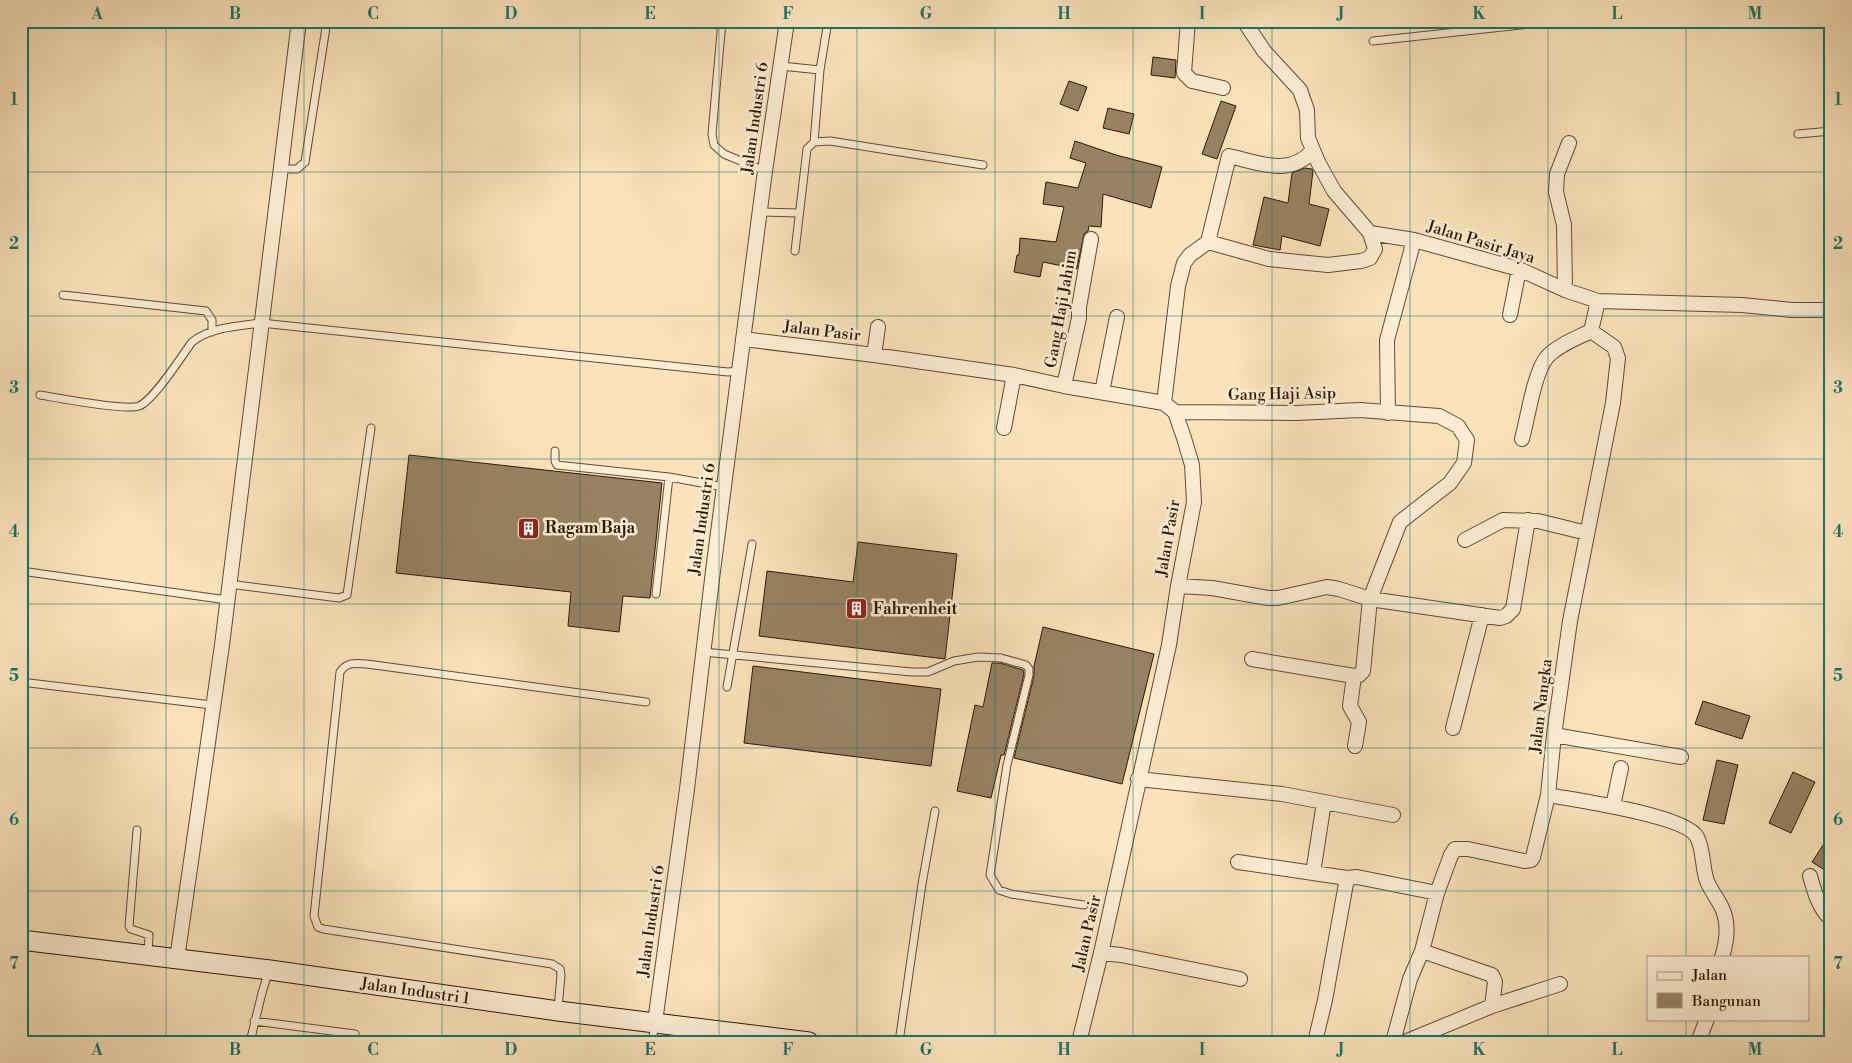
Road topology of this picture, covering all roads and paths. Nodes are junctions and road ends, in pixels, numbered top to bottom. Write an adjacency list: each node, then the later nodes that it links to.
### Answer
1 (299, 21): 19 (street)
2 (327, 21): 19 (lane)
3 (722, 21): 20 (lane)
4 (787, 21): 10 (street, Jalan Industri 6)
5 (828, 21): 11 (lane)
6 (1188, 21): 12 (street)
7 (1244, 21): 17 (street)
8 (1542, 21): 9 (lane)
9 (1373, 41)
10 (781, 66): 11 (lane); 20 (street, Jalan Industri 6)
11 (820, 70): 15 (lane)
12 (1223, 88)
13 (1831, 131): 14 (lane)
14 (1798, 134)
15 (814, 142): 18 (lane); 22 (lane)
16 (1569, 143): 29 (street)
17 (1312, 150): 23 (street); 26 (street)
18 (983, 165)
19 (281, 168): 35 (street)
20 (765, 171): 21 (street, Jalan Industri 6)
21 (760, 212): 22 (lane); 39 (street, Jalan Industri 6)
22 (799, 212): 27 (lane)
23 (1370, 233): 25 (street, Jalan Pasir Jaya); 26 (street)
24 (1091, 239): 43 (street, Gang Haji Jahim)
25 (1414, 240): 28 (street, Jalan Pasir Jaya); 48 (street)
26 (1208, 242): 46 (street)
27 (795, 251)
28 (1519, 269): 29 (street, Jalan Pasir Jaya); 33 (street)
29 (1564, 290): 31 (street, Jalan Pasir Jaya)
30 (63, 296): 38 (lane)
31 (1598, 301): 32 (street, Jalan Pasir Jaya); 37 (street)
32 (1831, 310)
33 (1510, 315)
34 (1117, 317): 44 (street)
35 (261, 323): 38 (lane); 41 (lane); 60 (street)
36 (878, 327): 40 (street)
37 (1591, 331): 51 (street); 56 (street, Jalan Nangka)
38 (212, 332): 45 (lane)
39 (743, 339): 40 (street, Jalan Pasir); 41 (street, Jalan Industri 6)
40 (874, 355): 42 (street, Jalan Pasir)
41 (739, 372): 54 (street, Jalan Industri 6)
42 (1014, 375): 43 (street, Jalan Pasir); 50 (street)
43 (1064, 386): 44 (street, Jalan Pasir)
44 (1102, 392): 46 (street, Jalan Pasir)
45 (40, 395)
46 (1164, 403): 47 (street, Jalan Pasir)
47 (1176, 412): 48 (street, Gang Haji Asip); 61 (street, Jalan Pasir)
48 (1388, 413): 63 (street, Gang Haji Asip)
49 (371, 428): 60 (lane)
50 (1004, 428)
51 (1522, 439)
52 (555, 451): 53 (lane)
53 (669, 477): 54 (lane); 62 (lane)
54 (724, 487): 66 (street, Jalan Industri 6)
55 (1528, 520): 56 (street); 57 (street); 65 (street)
56 (1587, 533): 75 (street, Jalan Nangka)
57 (1465, 540)
58 (752, 544): 67 (lane)
59 (21, 571): 64 (lane)
60 (229, 584): 64 (street)
61 (1178, 586): 63 (street); 79 (street, Jalan Pasir)
62 (656, 594)
63 (1370, 599): 65 (street); 69 (street, Gang Haji Asip)
64 (227, 600): 73 (street)
65 (1482, 615): 74 (street)
66 (703, 652): 67 (lane); 106 (street, Jalan Industri 6)
67 (733, 654): 71 (lane); 91 (lane)
68 (1252, 659): 69 (street)
69 (1354, 676): 76 (street)
70 (21, 682): 73 (lane)
71 (727, 687)
72 (646, 702): 103 (lane)
73 (212, 706): 98 (street)
74 (1453, 728)
75 (1554, 735): 77 (street); 80 (street, Jalan Nangka)
76 (1355, 746)
77 (1681, 757)
78 (1621, 768): 82 (street)
79 (1138, 779): 81 (street); 95 (street, Jalan Pasir)
80 (1548, 795): 82 (street); 90 (street, Jalan Nangka)
81 (1324, 802): 84 (street); 87 (street)
82 (1614, 806): 97 (street)
83 (935, 812): 112 (lane)
84 (1393, 815)
85 (137, 830): 96 (lane)
86 (1238, 862): 87 (street)
87 (1312, 873): 89 (street)
88 (1810, 876): 92 (street)
89 (1347, 878): 90 (street); 114 (street)
90 (1438, 893): 94 (street)
91 (1084, 905)
92 (1831, 919)
93 (21, 940): 96 (street, Jalan Industri 1)
94 (1422, 952): 102 (street); 115 (street)
95 (1102, 953): 100 (street); 113 (street, Jalan Pasir)
96 (148, 955): 98 (street, Jalan Industri 1)
97 (1722, 956)
98 (177, 959): 99 (street, Jalan Industri 1)
99 (270, 970): 103 (street, Jalan Industri 1); 105 (lane)
100 (1240, 979)
101 (1560, 984): 102 (street)
102 (1492, 1006): 116 (street)
103 (558, 1011): 106 (street, Jalan Industri 1)
104 (1707, 1020): 117 (street)
105 (254, 1021): 107 (lane); 109 (lane)
106 (655, 1022): 108 (street, Jalan Industri 1); 110 (lane)
107 (354, 1034)
108 (737, 1038): 111 (street, Jalan Industri 1)
109 (250, 1042)
110 (652, 1042)
111 (808, 1042)
112 (899, 1042)
113 (1079, 1042)
114 (1315, 1042)
115 (1393, 1042)
116 (1405, 1042)
117 (1698, 1042)

